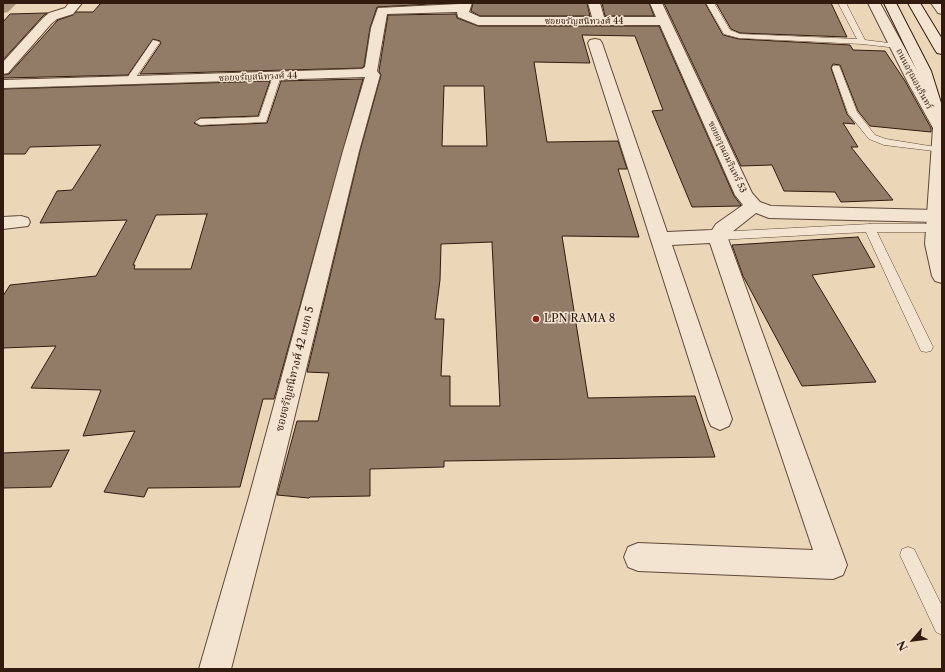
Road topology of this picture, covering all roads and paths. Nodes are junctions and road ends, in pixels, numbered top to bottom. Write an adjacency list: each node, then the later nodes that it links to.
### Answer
1 (76, 3): 23 (street)
2 (594, 3): 14 (street)
3 (710, 3): 18 (lane)
4 (842, 3): 18 (lane)
5 (874, 3): 20 (street, ถนนอรุณอมรินทร์)
6 (914, 3): 21 (street)
7 (930, 3): 16 (street)
8 (937, 3): 13 (street)
9 (657, 4): 15 (street, ซอยอรุณอมรินทร์ 53)
10 (464, 6): 11 (street, ซอยจรัญสนิทวงศ์ 44); 14 (street, ซอยจรัญสนิทวงศ์ 44)
11 (380, 7): 24 (street, ซอยจรัญสนิทวงศ์ 44)
12 (893, 7): 29 (street)
13 (942, 10)
14 (599, 21): 15 (street, ซอยจรัญสนิทวงศ์ 44)
15 (666, 21): 31 (street, ซอยอรุณอมรินทร์ 53)
16 (942, 21)
17 (156, 42): 26 (lane)
18 (862, 42): 20 (lane)
19 (595, 43): 35 (street)
20 (897, 46): 29 (street, ถนนอรุณอมรินทร์)
21 (942, 50)
22 (836, 68): 30 (lane)
23 (3, 70)
24 (368, 71): 25 (street, ซอยจรัญสนิทวงศ์ 44); 42 (street, ซอยจรัญสนิทวงศ์ 42 แยก 5)
25 (277, 76): 26 (street, ซอยจรัญสนิทวงศ์ 44); 28 (lane)
26 (129, 81): 27 (street, ซอยจรัญสนิทวงศ์ 44)
27 (3, 84)
28 (200, 122)
29 (941, 128): 30 (street)
30 (940, 150): 32 (street)
31 (754, 206): 32 (street); 34 (street)
32 (936, 222): 33 (lane); 36 (street)
33 (870, 228): 34 (lane); 37 (lane)
34 (717, 236): 35 (street); 40 (street)
35 (660, 239): 38 (street)
36 (942, 276)
37 (926, 347)
38 (720, 419)
39 (908, 555): 41 (lane)
40 (638, 557)
41 (942, 626)
42 (214, 669)

